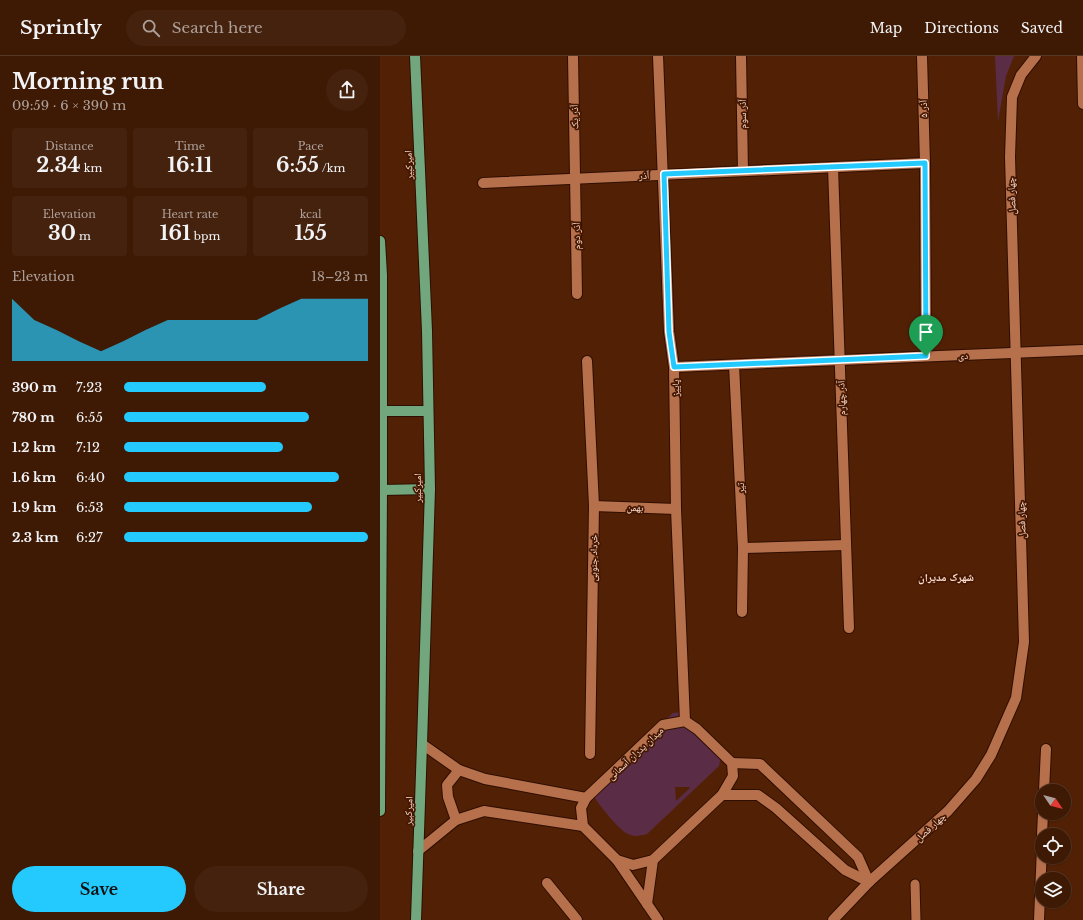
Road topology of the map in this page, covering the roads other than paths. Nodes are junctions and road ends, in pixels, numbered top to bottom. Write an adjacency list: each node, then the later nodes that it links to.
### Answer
1 (416, 56): 25 (main road, امیرکبیر)
2 (573, 56): 13 (street, آذر یک)
3 (658, 56): 12 (street, پاییز)
4 (741, 56): 11 (street, آذر سوم)
5 (922, 56): 9 (street, آذر ۵)
6 (1036, 56): 19 (street, چهار فصل)
7 (1082, 56): 8 (street)
8 (1083, 104)
9 (925, 163): 10 (street, آذر); 20 (street, آذر ۵)
10 (833, 167): 11 (street, آذر); 21 (street, آذر چهارم)
11 (743, 171): 12 (street, آذر)
12 (664, 174): 13 (street, آذر); 24 (street, پاییز)
13 (575, 178): 14 (street, آذر); 17 (street, آذر دوم)
14 (483, 183)
15 (380, 241): 16 (main road)
16 (381, 275): 26 (main road)
17 (577, 294)
18 (1083, 350): 19 (street, دی)
19 (1015, 353): 20 (street, دی); 52 (street, چهار فصل)
20 (926, 356): 21 (street, دی)
21 (840, 359): 23 (street, دی); 31 (street, آذر چهارم)
22 (587, 361): 29 (street, خرداد جنوبی)
23 (734, 364): 24 (street, دی); 32 (street, تیر)
24 (674, 367): 30 (street, پاییز)
25 (428, 410): 26 (main road); 27 (main road, امیرکبیر)
26 (382, 411): 28 (main road)
27 (430, 489): 28 (main road); 37 (main road, امیرکبیر)
28 (382, 490): 35 (main road)
29 (594, 506): 30 (street, بهمن); 39 (street, خرداد جنوبی)
30 (676, 509): 36 (street, پاییز)
31 (846, 545): 32 (street); 34 (street, آذر چهارم)
32 (743, 548): 33 (street, تیر)
33 (742, 612)
34 (849, 628)
35 (381, 721): 45 (main road)
36 (685, 721): 40 (street); 44 (street, میدان پدران آسمانی)
37 (422, 744): 41 (street); 48 (main road, امیرکبیر)
38 (1046, 749): 42 (street)
39 (590, 754)
40 (732, 763): 43 (street); 52 (street)
41 (459, 770): 44 (street); 46 (street)
42 (1044, 784)
43 (722, 795): 50 (street); 52 (street)
44 (586, 798): 47 (street)
45 (380, 811)
46 (456, 820): 47 (street); 48 (street)
47 (583, 826): 49 (street)
48 (418, 851): 56 (main road, امیرکبیر)
49 (617, 860): 50 (street); 55 (street)
50 (653, 860): 55 (street)
51 (1041, 864): 61 (street)
52 (869, 882): 59 (street, چهار فصل)
53 (547, 883): 57 (street)
54 (915, 884): 60 (lane)
55 (647, 904): 58 (street)
56 (416, 920)
57 (577, 920)
58 (658, 920)
59 (833, 920)
60 (916, 920)
61 (1039, 920)

